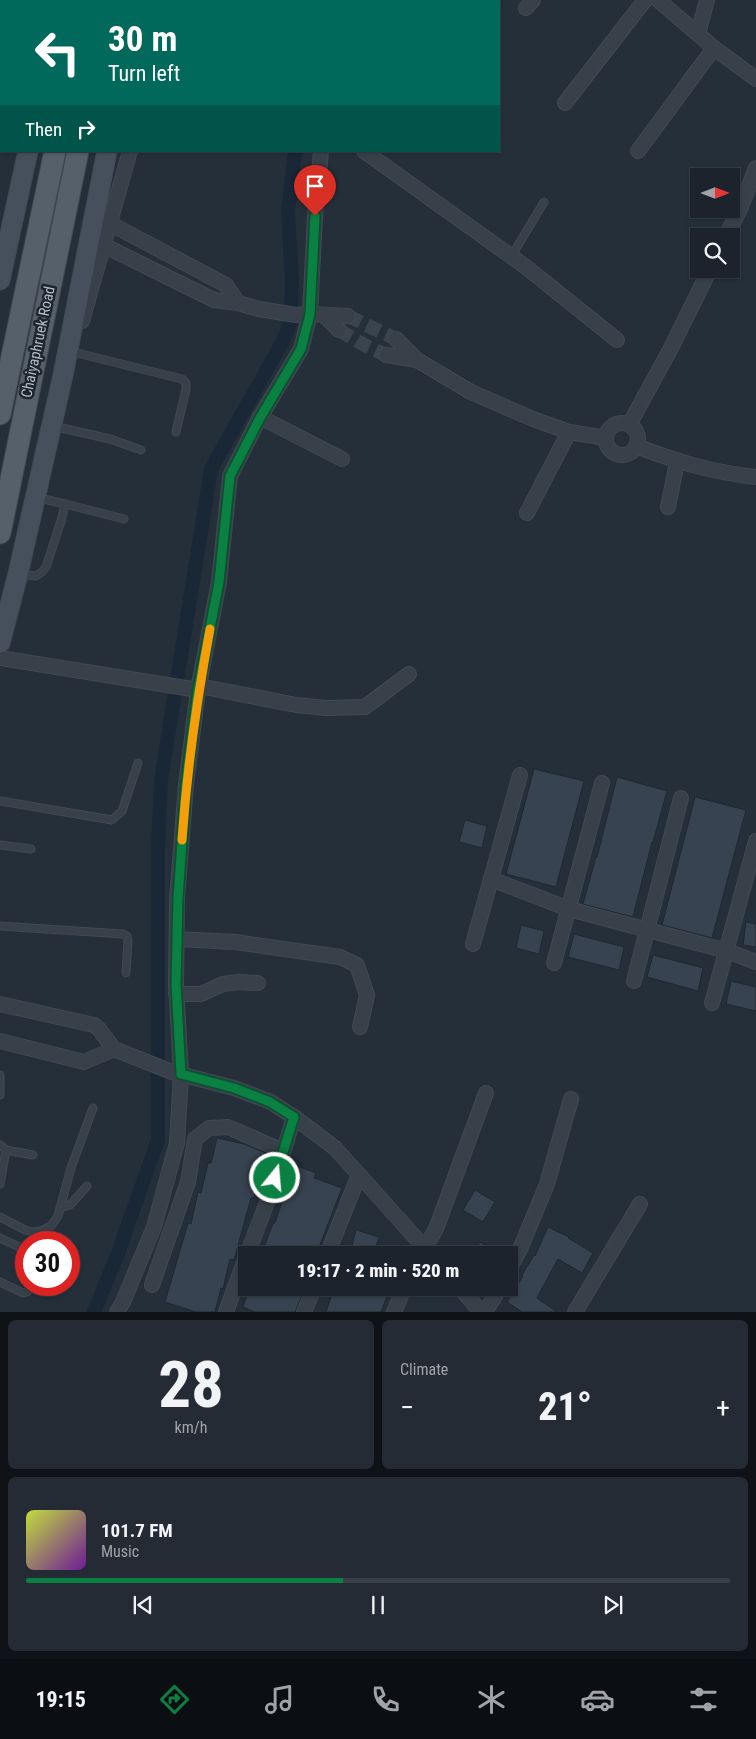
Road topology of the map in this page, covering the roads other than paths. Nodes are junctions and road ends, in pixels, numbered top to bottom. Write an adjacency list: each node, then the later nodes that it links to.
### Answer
1 (645, 0): 7 (street)
2 (658, 0): 4 (street)
3 (708, 0): 4 (street)
4 (698, 34): 5 (street)
5 (714, 48): 6 (street); 8 (street)
6 (756, 79)
7 (565, 103)
8 (638, 151)
9 (28, 152): 23 (main road)
10 (55, 152): 34 (main road, Chaiyaphruek Road)
11 (78, 152): 51 (main road, Chaiyaphruek Road)
12 (108, 152): 31 (main road)
13 (130, 152): 18 (street)
14 (320, 152): 25 (street)
15 (368, 153): 21 (street)
16 (756, 168): 19 (street)
17 (544, 202): 21 (lane)
18 (109, 223): 20 (street); 24 (street)
19 (730, 228)
20 (103, 245): 24 (street); 31 (street)
21 (511, 257): 30 (street)
22 (706, 278): 37 (street)
23 (0, 280)
24 (238, 303): 25 (street)
25 (303, 315): 26 (street); 35 (street)
26 (324, 315): 27 (street); 28 (street)
27 (348, 316)
28 (339, 330)
29 (396, 339): 33 (street)
30 (617, 340)
31 (71, 351): 36 (main road); 38 (lane)
32 (386, 355): 33 (street)
33 (417, 360): 39 (street)
34 (0, 414)
35 (260, 418): 43 (street); 56 (street)
36 (50, 425): 42 (lane); 46 (main road)
37 (629, 425): 40 (street); 41 (street)
38 (176, 432)
39 (569, 432): 40 (street); 49 (street)
40 (606, 438): 41 (street)
41 (636, 446): 44 (street)
42 (141, 450)
43 (342, 459)
44 (677, 462): 45 (street); 48 (street)
45 (756, 477)
46 (35, 496): 47 (lane); 52 (main road)
47 (65, 504): 50 (lane); 52 (lane)
48 (668, 507)
49 (527, 513)
50 (124, 519)
51 (0, 533)
52 (18, 574): 53 (main road)
53 (0, 643)
54 (0, 658): 56 (street)
55 (408, 674): 56 (street)
56 (197, 688): 69 (street)
57 (138, 763): 61 (lane)
58 (520, 775): 65 (street)
59 (602, 783): 66 (street)
60 (681, 798): 68 (street)
61 (0, 801)
62 (756, 841): 71 (street)
63 (0, 844): 64 (lane)
64 (31, 849)
65 (491, 879): 66 (street); 70 (street)
66 (569, 909): 68 (street); 73 (street)
67 (0, 926): 74 (lane)
68 (648, 929): 71 (street); 75 (street)
69 (176, 939): 77 (street); 80 (street)
70 (473, 944)
71 (727, 951): 72 (street); 78 (street)
72 (756, 962)
73 (554, 963)
74 (126, 973)
75 (634, 981)
76 (258, 983): 77 (street)
77 (176, 994): 83 (street)
78 (712, 1003)
79 (0, 1004): 82 (street)
80 (360, 1027)
81 (0, 1041): 82 (street)
82 (114, 1049): 83 (street)
83 (177, 1073): 89 (street); 114 (street)
84 (0, 1076): 86 (lane)
85 (486, 1093): 104 (street)
86 (0, 1095)
87 (571, 1098): 105 (street)
88 (93, 1108): 97 (lane)
89 (294, 1117): 91 (street); 93 (street)
90 (3, 1148): 92 (lane); 94 (lane)
91 (283, 1151): 101 (street); 108 (street)
92 (33, 1156)
93 (359, 1175): 102 (street); 103 (street)
94 (0, 1184)
95 (87, 1186): 97 (lane)
96 (640, 1204): 120 (street)
97 (60, 1208): 98 (lane)
98 (0, 1217)
99 (0, 1238): 100 (lane)
100 (15, 1245)
101 (251, 1246)
102 (331, 1246)
103 (419, 1246)
104 (428, 1246)
105 (518, 1253)
106 (238, 1280): 115 (street)
107 (0, 1282): 109 (lane)
108 (152, 1285)
109 (15, 1290)
110 (311, 1296): 116 (street)
111 (401, 1296): 117 (street)
112 (467, 1296): 118 (street)
113 (495, 1296): 119 (street)
114 (117, 1312)
115 (226, 1312)
116 (304, 1312)
117 (394, 1312)
118 (481, 1312)
119 (485, 1312)
120 (575, 1312)

